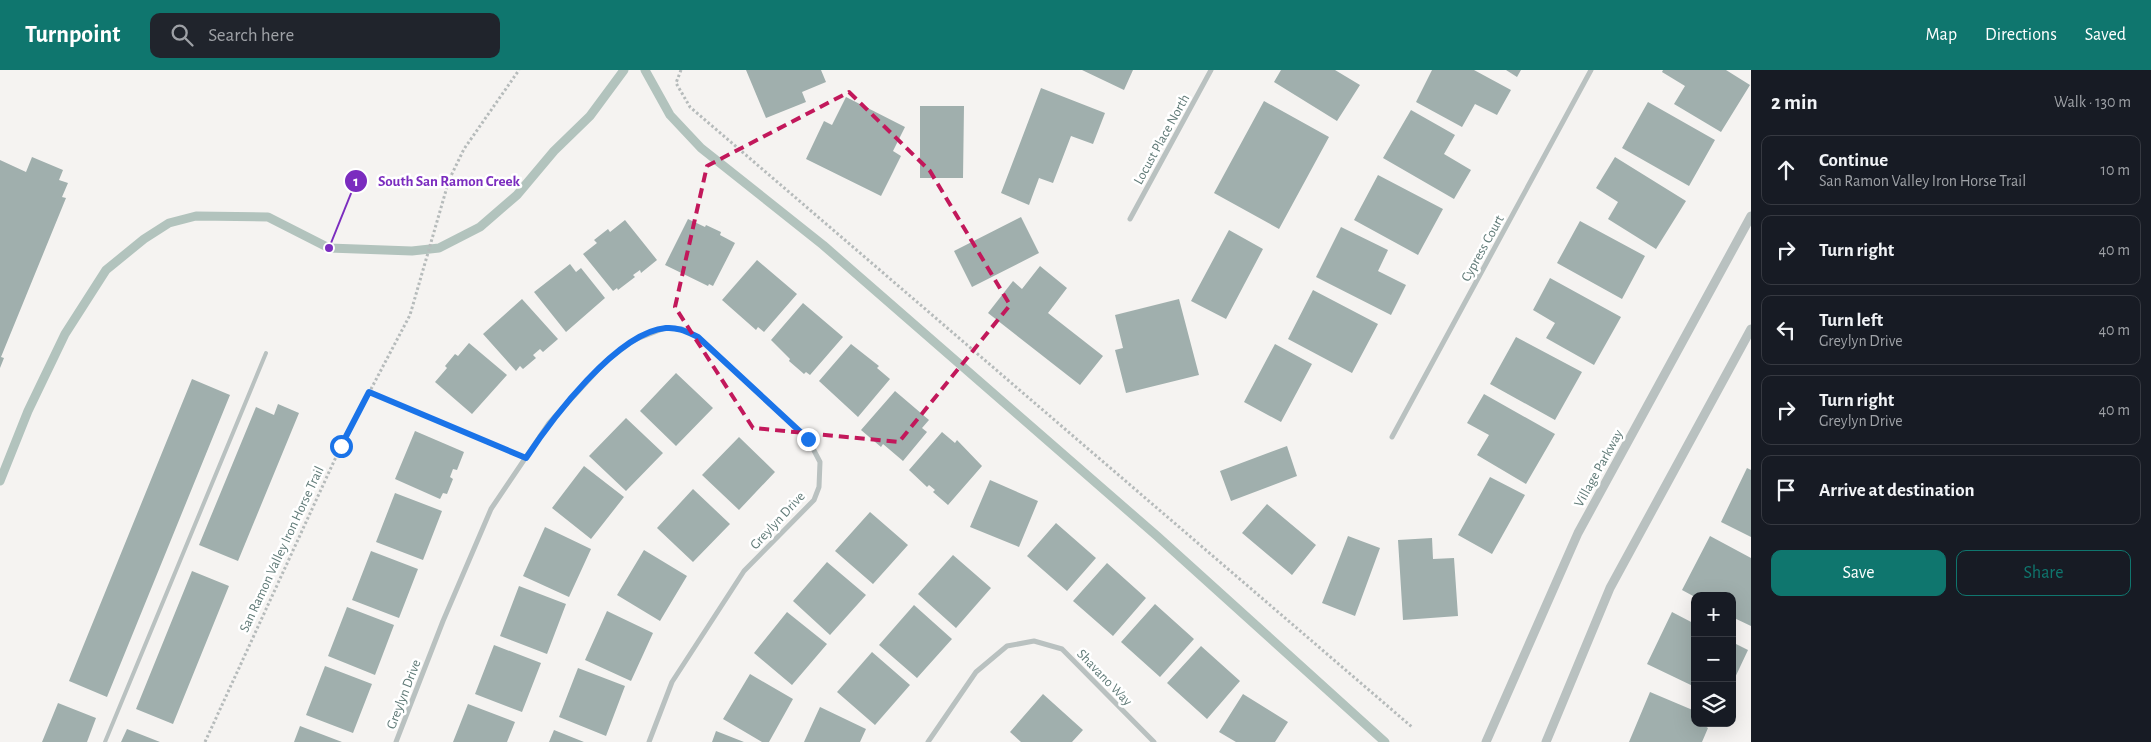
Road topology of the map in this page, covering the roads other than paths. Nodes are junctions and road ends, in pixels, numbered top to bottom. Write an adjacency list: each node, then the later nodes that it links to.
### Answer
1 (1211, 70): 4 (street, Locust Place North)
2 (1591, 70): 7 (street, Cypress Court)
3 (1751, 216): 13 (street, Village Parkway)
4 (1130, 219)
5 (1751, 329): 14 (street)
6 (266, 353): 8 (lane)
7 (1392, 437)
8 (105, 742)
9 (396, 742): 10 (street, Greylyn Drive)
10 (649, 742)
11 (928, 742): 12 (street, Shavano Way)
12 (1154, 742)
13 (1486, 742)
14 (1546, 742)

